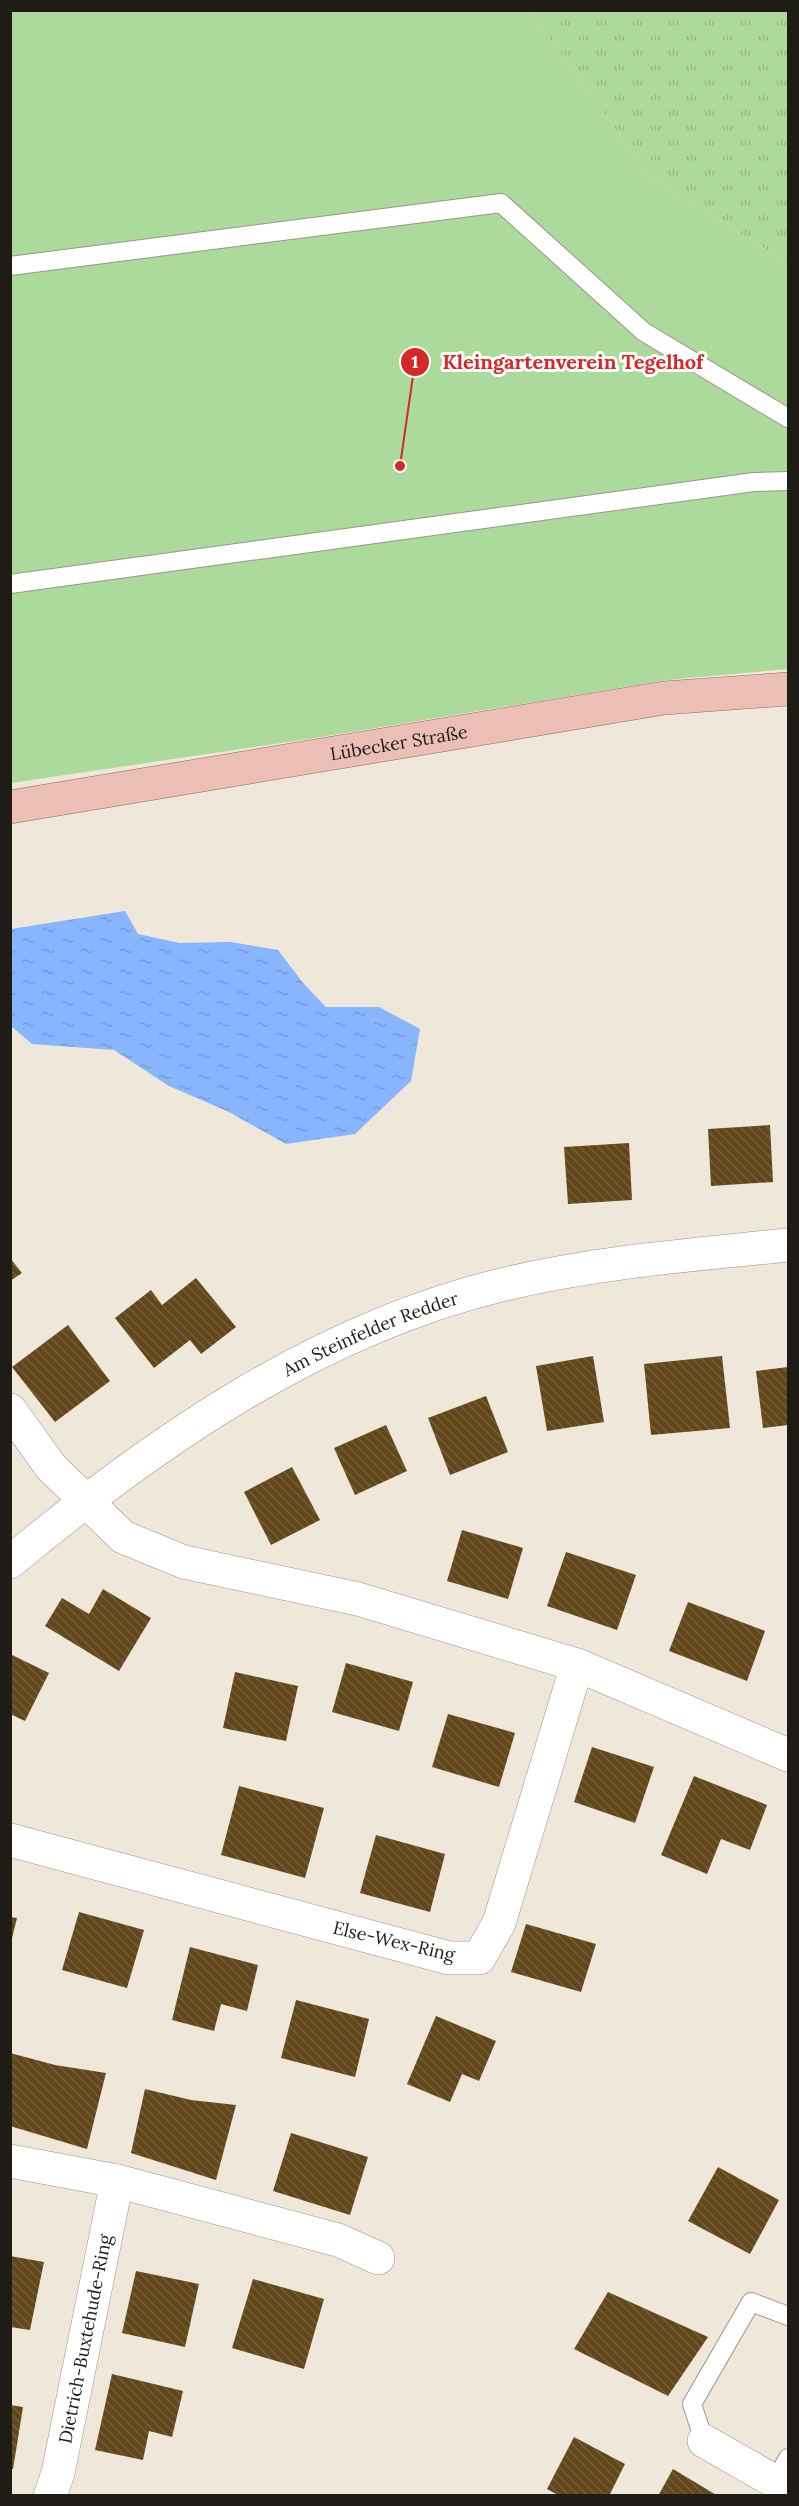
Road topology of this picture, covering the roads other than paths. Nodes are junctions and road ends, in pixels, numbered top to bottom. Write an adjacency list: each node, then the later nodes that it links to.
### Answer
1 (10, 266): 2 (lane)
2 (789, 418)
3 (789, 481): 4 (lane)
4 (10, 584)
5 (789, 689): 6 (main road, Lübecker Straße)
6 (10, 807)
7 (789, 1245): 9 (street, Am Steinfelder Redder)
8 (10, 1410): 9 (street)
9 (84, 1502): 10 (street, Am Steinfelder Redder); 11 (street)
10 (10, 1562)
11 (577, 1665): 12 (street); 13 (street, Else-Wex-Ring)
12 (789, 1755)
13 (10, 1840)
14 (10, 2161): 15 (street)
15 (117, 2181): 16 (street); 20 (street, Dietrich-Buxtehude-Ring)
16 (378, 2259)
17 (789, 2316): 18 (lane)
18 (704, 2441): 19 (street)
19 (784, 2476)
20 (50, 2496)

